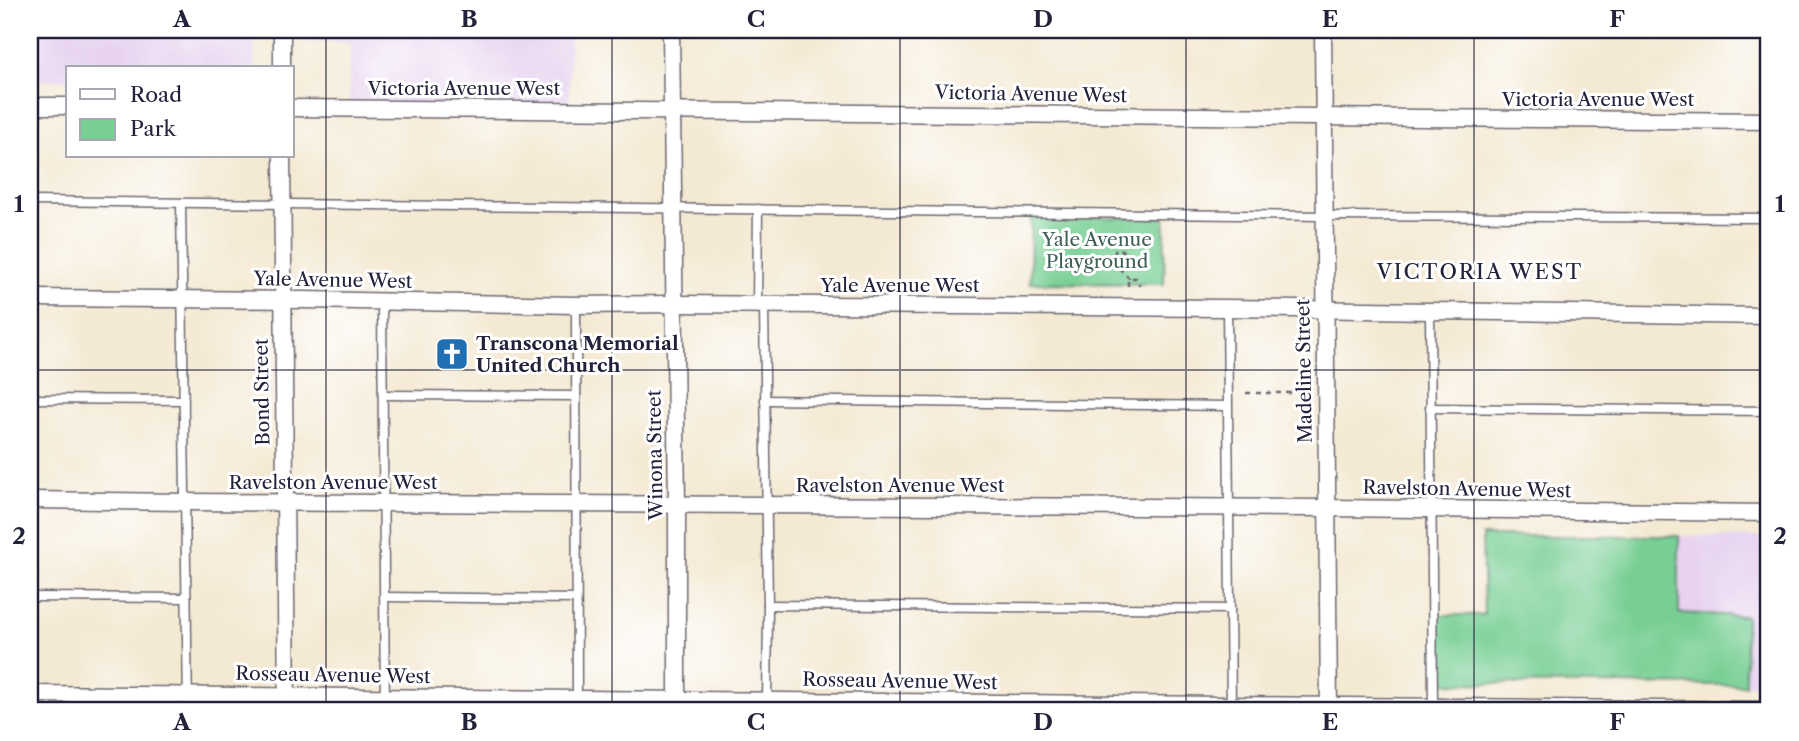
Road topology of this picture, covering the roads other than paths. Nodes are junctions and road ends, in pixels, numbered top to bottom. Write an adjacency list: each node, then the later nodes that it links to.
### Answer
1 (282, 30): 4 (street)
2 (671, 30): 8 (street, Winona Street)
3 (1323, 30): 9 (street, Madeline Street)
4 (282, 66)
5 (30, 106): 6 (street)
6 (66, 106)
7 (294, 108): 8 (street, Victoria Avenue West)
8 (672, 111): 9 (street, Victoria Avenue West); 15 (street, Winona Street)
9 (1325, 118): 10 (street, Victoria Avenue West); 17 (street, Madeline Street)
10 (1769, 121)
11 (282, 158): 14 (street, Bond Street)
12 (30, 201): 13 (lane)
13 (181, 203): 14 (lane); 20 (lane)
14 (282, 205): 15 (lane); 21 (street, Bond Street)
15 (673, 208): 16 (lane); 23 (street, Winona Street)
16 (758, 209): 17 (lane); 25 (lane)
17 (1324, 216): 18 (lane); 27 (street, Madeline Street)
18 (1769, 218)
19 (30, 298): 20 (street, Yale Avenue West)
20 (184, 299): 21 (street, Yale Avenue West); 33 (lane)
21 (282, 300): 22 (street, Yale Avenue West); 40 (street, Bond Street)
22 (382, 301): 24 (street, Yale Avenue West); 30 (lane)
23 (675, 304): 24 (street, Yale Avenue West); 25 (street, Yale Avenue West); 43 (street, Winona Street)
24 (576, 305): 31 (lane)
25 (760, 305): 26 (street, Yale Avenue West); 34 (lane)
26 (1227, 308): 27 (street, Yale Avenue West); 35 (lane)
27 (1325, 311): 28 (street, Yale Avenue West); 46 (street, Madeline Street)
28 (1430, 312): 29 (street, Yale Avenue West); 36 (lane)
29 (1769, 316)
30 (383, 395): 31 (lane); 41 (lane)
31 (576, 396): 42 (lane)
32 (30, 399): 33 (lane)
33 (184, 400): 39 (lane)
34 (765, 401): 35 (lane); 44 (lane)
35 (1227, 406): 45 (lane)
36 (1430, 408): 37 (lane); 47 (lane)
37 (1769, 411)
38 (30, 499): 39 (street, Ravelston Avenue West)
39 (185, 502): 40 (street, Ravelston Avenue West); 51 (lane)
40 (284, 503): 41 (street, Ravelston Avenue West); 57 (street, Bond Street)
41 (384, 503): 42 (street, Ravelston Avenue West); 50 (lane)
42 (576, 504): 43 (street, Ravelston Avenue West); 52 (lane)
43 (677, 505): 44 (street, Ravelston Avenue West); 60 (street, Winona Street)
44 (766, 505): 45 (street, Ravelston Avenue West); 53 (lane)
45 (1229, 508): 46 (street, Ravelston Avenue West); 54 (lane)
46 (1327, 508): 47 (street, Ravelston Avenue West); 63 (street, Madeline Street)
47 (1430, 509): 48 (street, Ravelston Avenue West); 64 (lane)
48 (1769, 513)
49 (30, 597): 51 (lane)
50 (385, 597): 52 (lane); 58 (lane)
51 (186, 598): 56 (lane)
52 (576, 599): 59 (lane)
53 (768, 605): 54 (lane); 61 (lane)
54 (1230, 609): 62 (lane)
55 (30, 694): 56 (street, Rosseau Avenue West)
56 (188, 703): 57 (street, Rosseau Avenue West)
57 (286, 704): 58 (street, Rosseau Avenue West)
58 (385, 704): 59 (street, Rosseau Avenue West)
59 (576, 705): 60 (street, Rosseau Avenue West)
60 (677, 705): 61 (street, Rosseau Avenue West)
61 (767, 706): 62 (street, Rosseau Avenue West)
62 (1231, 708): 63 (street, Rosseau Avenue West)
63 (1329, 709): 64 (street, Rosseau Avenue West)
64 (1433, 709): 65 (street, Rosseau Avenue West)
65 (1769, 710)

